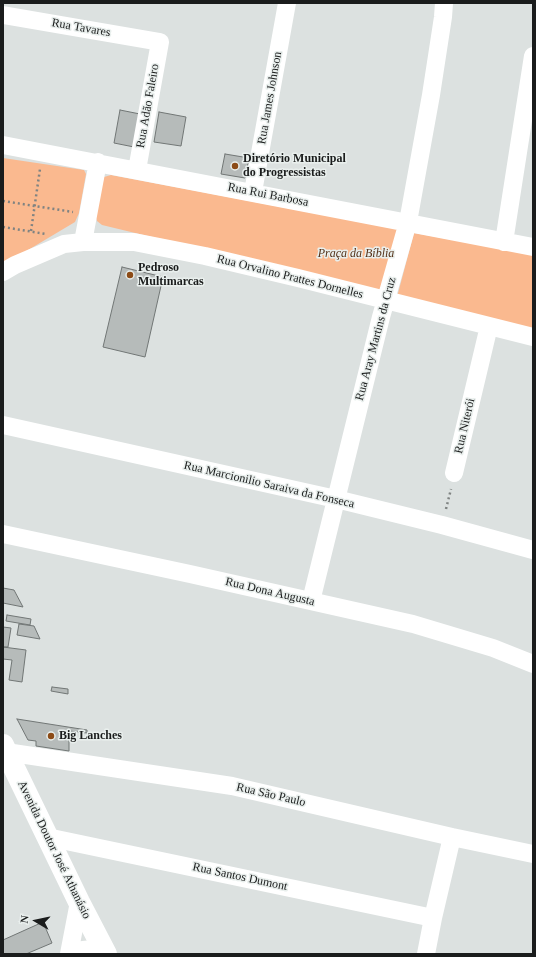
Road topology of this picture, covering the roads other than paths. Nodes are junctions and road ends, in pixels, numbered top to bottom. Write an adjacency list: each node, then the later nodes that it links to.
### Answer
1 (287, 3): 9 (street, Rua James Johnson)
2 (444, 3): 10 (street, Rua Aray Martins da Cruz)
3 (3, 15): 4 (street, Rua Tavares)
4 (160, 42): 8 (street, Rua Adão Faleiro)
5 (533, 56): 12 (street)
6 (3, 145): 7 (street, Rua Rui Barbosa)
7 (98, 162): 8 (street, Rua Rui Barbosa); 11 (street)
8 (137, 170): 9 (street, Rua Rui Barbosa)
9 (253, 192): 10 (street, Rua Rui Barbosa)
10 (408, 222): 12 (street, Rua Rui Barbosa); 15 (street, Rua Aray Martins da Cruz)
11 (83, 242): 14 (street, Rua Orvalino Prattes Dornelles); 15 (street, Rua Orvalino Prattes Dornelles)
12 (504, 242): 13 (street, Rua Rui Barbosa)
13 (533, 246)
14 (3, 272)
15 (386, 300): 16 (street, Rua Orvalino Prattes Dornelles); 20 (street, Rua Aray Martins da Cruz)
16 (489, 326): 17 (street, Rua Orvalino Prattes Dornelles); 19 (street, Rua Niterói)
17 (533, 337)
18 (3, 425): 20 (street, Rua Marcionilio Saraiva da Fonseca)
19 (454, 473)
20 (336, 499): 22 (street, Rua Marcionilio Saraiva da Fonseca); 23 (street, Rua Aray Martins da Cruz)
21 (3, 534): 23 (street, Rua Dona Augusta)
22 (533, 550)
23 (311, 601): 24 (street, Rua Dona Augusta)
24 (533, 664)
25 (5, 749): 26 (main road, Avenida Doutor José Athanásio); 27 (street, Rua São Paulo)
26 (47, 837): 29 (main road, Avenida Doutor José Athanásio); 30 (street, Rua Santos Dumont)
27 (452, 837): 28 (street, Rua São Paulo); 30 (street)
28 (533, 854)
29 (79, 902): 31 (main road, Avenida Doutor José Athanásio); 32 (street)
30 (433, 918): 34 (street)
31 (104, 951): 33 (street)
32 (69, 954)
33 (73, 954)
34 (426, 954)

